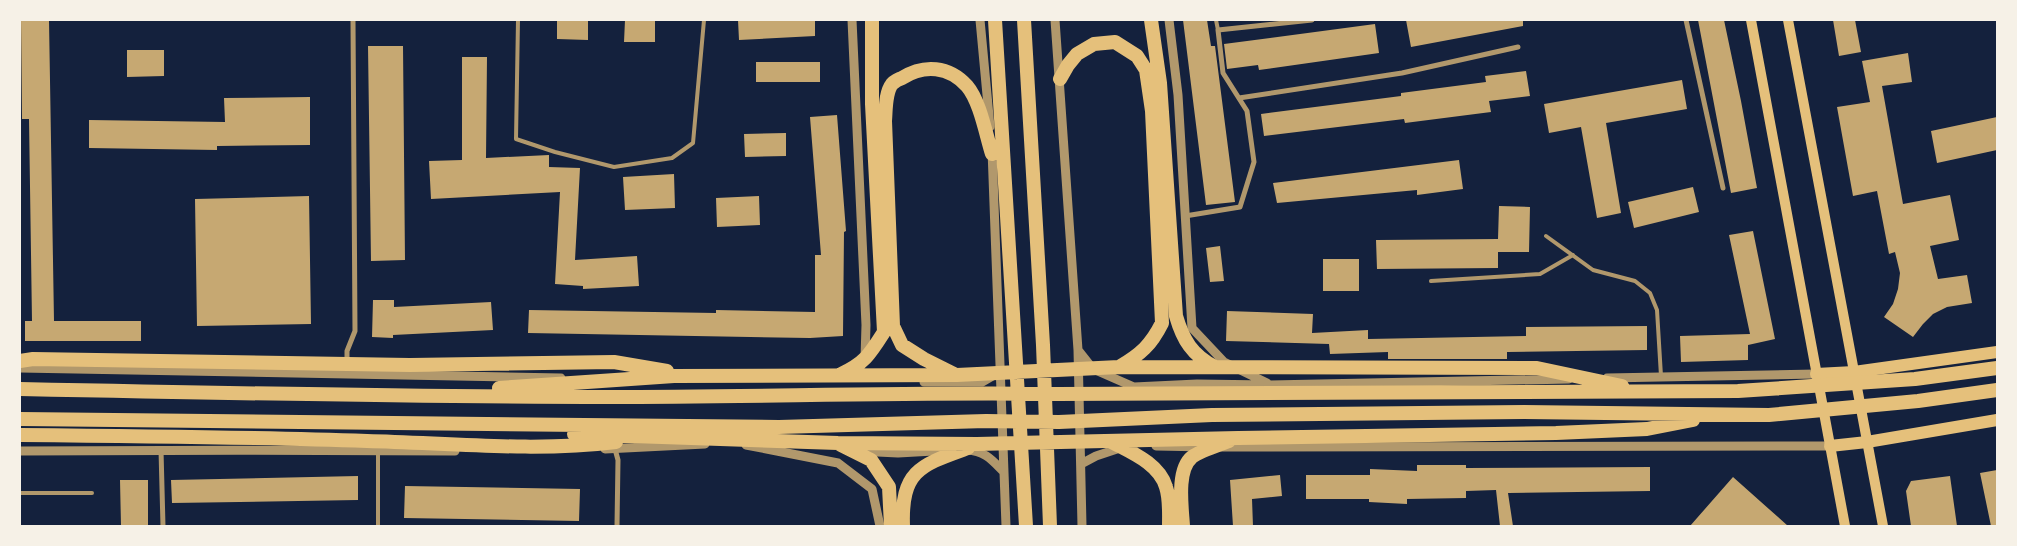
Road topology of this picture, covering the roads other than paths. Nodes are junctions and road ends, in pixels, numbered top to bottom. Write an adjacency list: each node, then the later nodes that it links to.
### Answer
1 (353, 20): 37 (street)
2 (518, 20): 3 (lane)
3 (704, 20)
4 (852, 20): 42 (street)
5 (872, 20): 38 (highway)
6 (980, 20): 21 (street)
7 (996, 20): 76 (highway)
8 (1024, 20): 77 (highway)
9 (1055, 20): 19 (street)
10 (1151, 20): 31 (highway)
11 (1169, 20): 23 (street)
12 (1216, 20): 17 (lane)
13 (1312, 20): 17 (street)
14 (1686, 20): 22 (street)
15 (1751, 20): 36 (main road)
16 (1788, 20): 35 (main road)
17 (1218, 30): 20 (street)
18 (1518, 48): 20 (street)
19 (1060, 79): 27 (street); 30 (highway)
20 (1239, 98): 23 (street)
21 (992, 154): 34 (street); 39 (highway)
22 (1723, 188)
23 (1185, 216): 43 (street)
24 (1546, 236): 25 (lane)
25 (1573, 255): 26 (lane); 41 (lane)
26 (1431, 281)
27 (1078, 350): 43 (street); 65 (street)
28 (1997, 352): 35 (main road)
29 (20, 361): 40 (highway)
30 (1119, 367): 31 (highway); 39 (highway)
31 (1216, 367): 46 (highway)
32 (20, 368): 37 (street)
33 (1997, 368): 46 (highway)
34 (1000, 370): 42 (street); 66 (street)
35 (1854, 372): 36 (main road); 56 (main road)
36 (1816, 374): 41 (street); 60 (main road)
37 (346, 375): 42 (street)
38 (838, 375): 39 (highway); 40 (highway)
39 (957, 375)
40 (697, 376): 47 (highway)
41 (1661, 377): 43 (street)
42 (864, 381)
43 (1269, 385)
44 (20, 389): 47 (highway)
45 (1997, 390): 48 (highway)
46 (1647, 392): 47 (highway)
47 (395, 396)
48 (1722, 415): 51 (highway); 54 (highway)
49 (20, 419): 51 (highway)
50 (1997, 420): 56 (main road)
51 (313, 422): 53 (highway)
52 (20, 436): 53 (highway)
53 (663, 436): 57 (highway)
54 (1238, 438): 55 (highway); 80 (highway)
55 (1109, 441): 58 (highway); 79 (highway)
56 (1867, 442): 60 (main road); 82 (main road)
57 (838, 443): 58 (highway); 73 (highway)
58 (977, 444): 74 (highway)
59 (746, 445): 61 (street); 66 (street); 72 (street)
60 (1830, 446): 65 (street); 81 (main road)
61 (616, 449): 64 (street); 71 (street)
62 (161, 450): 63 (street); 64 (street); 69 (street)
63 (20, 451)
64 (378, 451): 70 (lane)
65 (1082, 464): 78 (street)
66 (1004, 472): 75 (street)
67 (20, 493): 68 (lane)
68 (92, 493)
69 (163, 526)
70 (378, 526)
71 (617, 526)
72 (880, 526)
73 (891, 526)
74 (903, 526)
75 (1006, 526)
76 (1026, 526)
77 (1050, 526)
78 (1082, 526)
79 (1169, 526)
80 (1183, 526)
81 (1845, 526)
82 (1883, 526)

